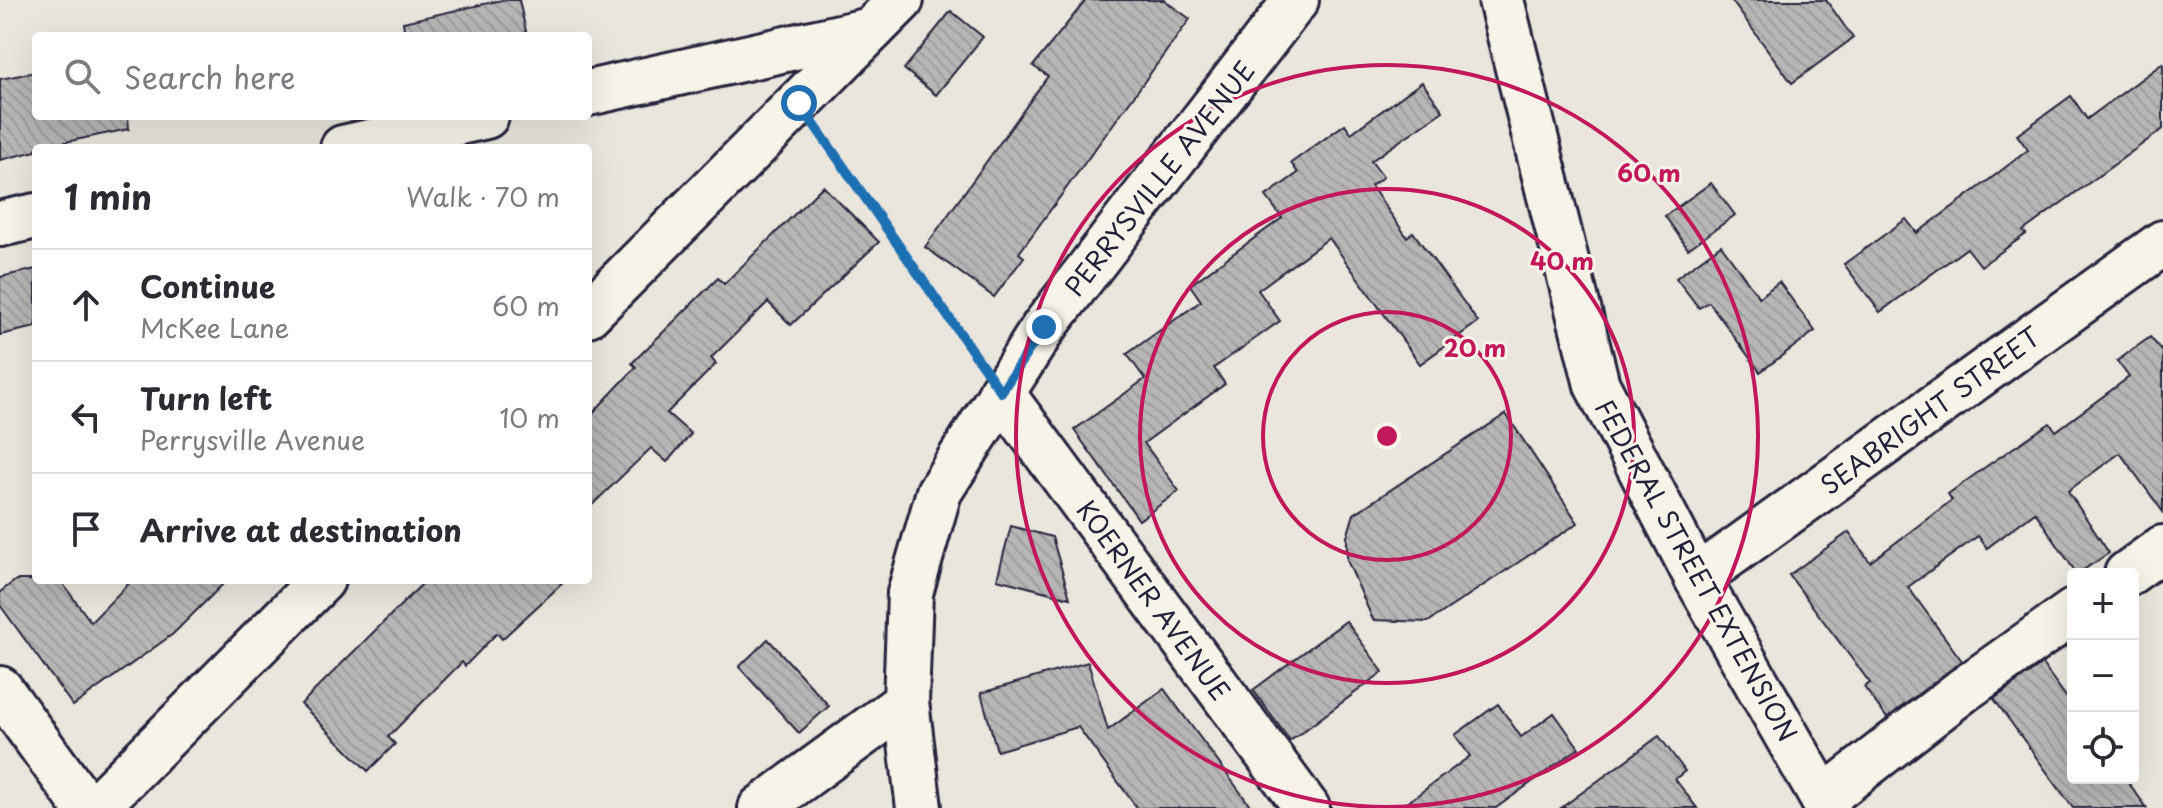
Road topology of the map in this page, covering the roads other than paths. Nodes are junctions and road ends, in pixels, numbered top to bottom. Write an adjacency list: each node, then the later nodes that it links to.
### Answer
1 (901, 0): 4 (street)
2 (1296, 0): 12 (street, PERRYSVILLE AVENUE)
3 (1501, 0): 15 (street, FEDERAL STREET EXTENSION)
4 (871, 30): 5 (street); 11 (street)
5 (592, 92)
6 (468, 120): 7 (street)
7 (361, 144)
8 (32, 217): 9 (street)
9 (0, 224)
10 (2163, 243): 15 (street, SEABRIGHT STREET)
11 (592, 310)
12 (1001, 392): 19 (street, PERRYSVILLE AVENUE); 25 (street, KOERNER AVENUE)
13 (2163, 548): 14 (street)
14 (2135, 568)
15 (1697, 578): 20 (street, FEDERAL STREET EXTENSION)
16 (318, 584): 22 (street)
17 (2067, 616): 20 (street)
18 (0, 689): 21 (street)
19 (906, 702): 23 (street); 24 (street, PERRYSVILLE AVENUE)
20 (1825, 803)
21 (86, 808)
22 (95, 808)
23 (761, 808)
24 (919, 808)
25 (1307, 808)

